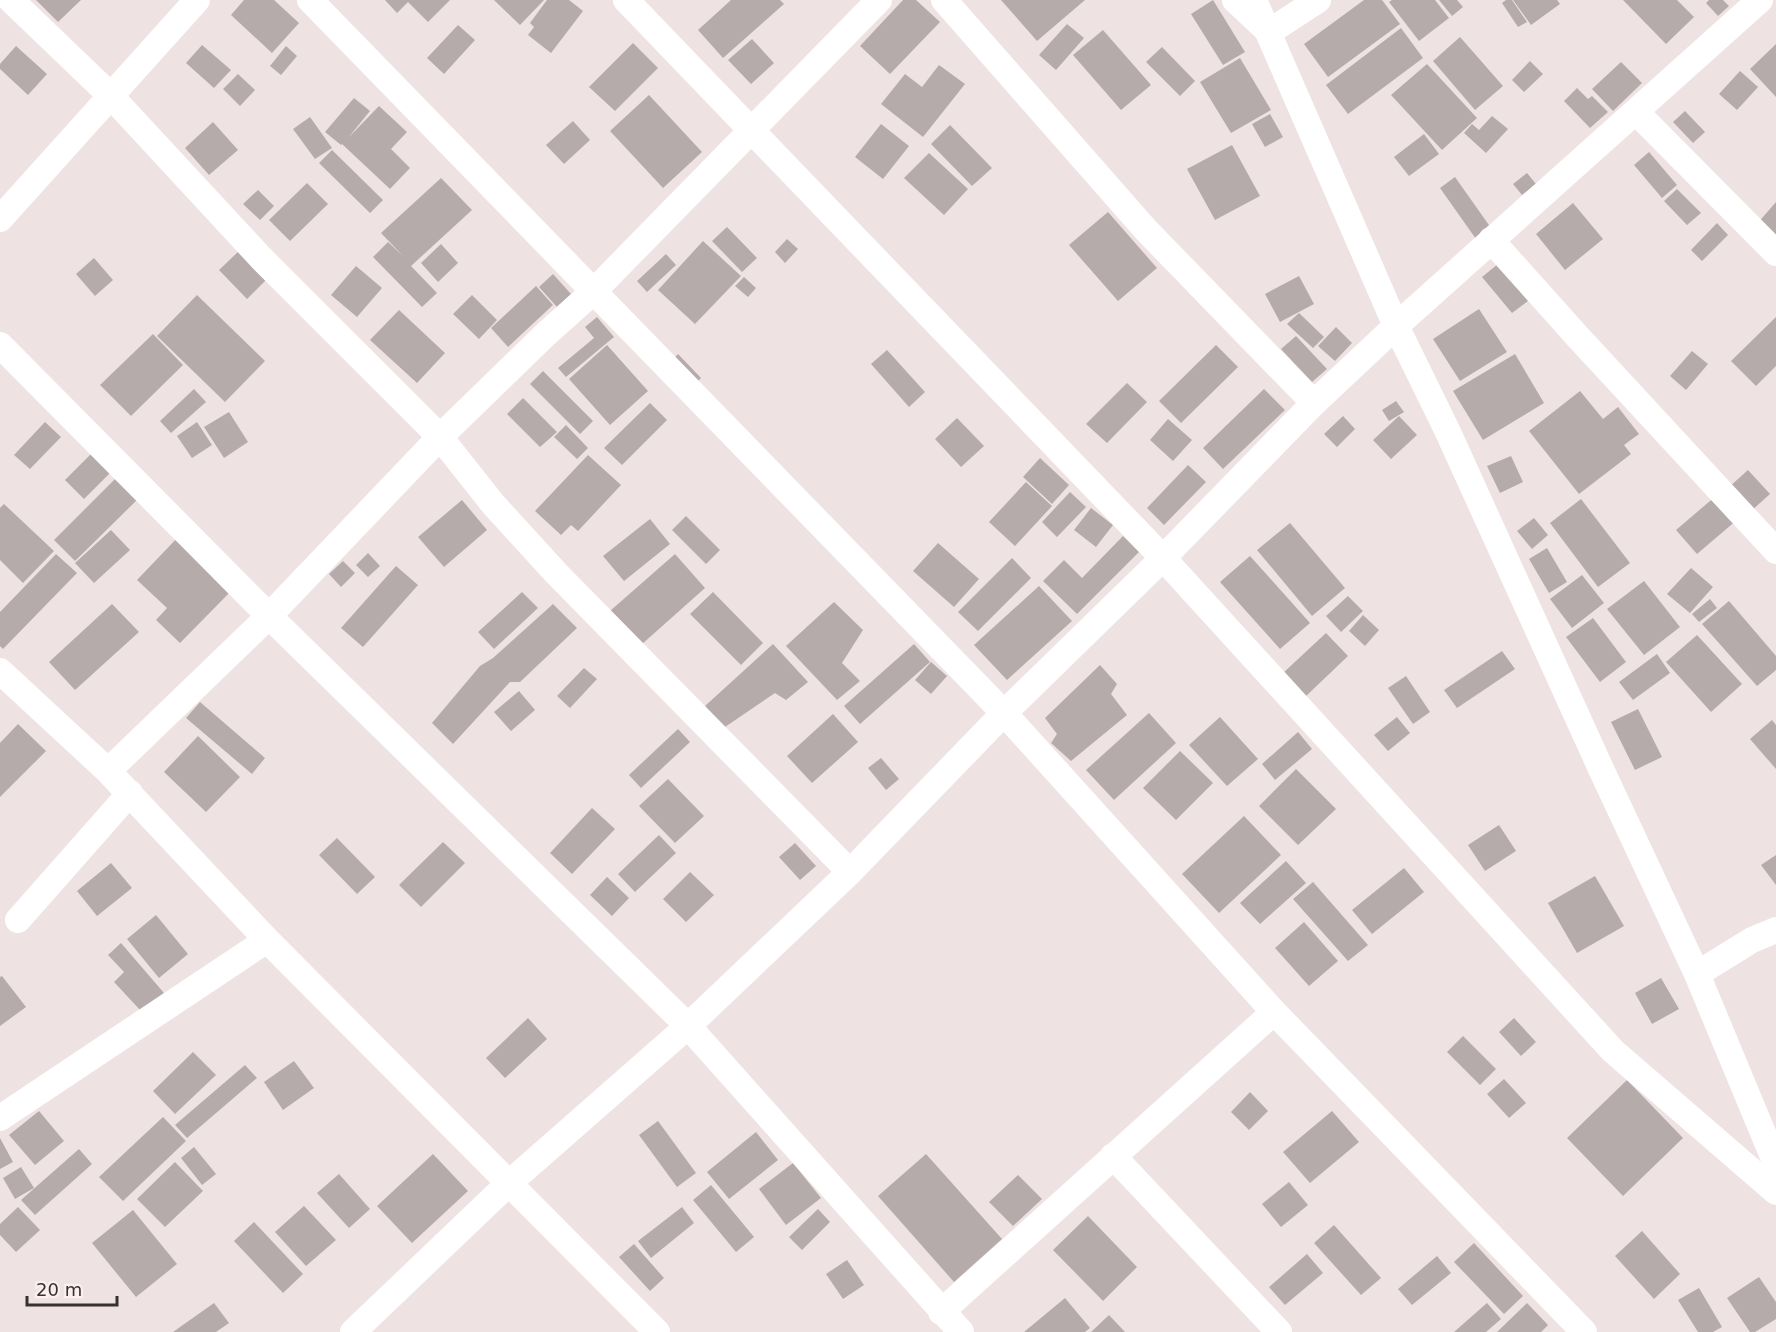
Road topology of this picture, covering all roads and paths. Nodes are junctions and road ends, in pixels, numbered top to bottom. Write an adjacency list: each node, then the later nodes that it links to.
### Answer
1 (11, 0): 12 (street)
2 (197, 0): 12 (street)
3 (310, 0): 18 (street)
4 (626, 0): 14 (street)
5 (879, 0): 14 (street)
6 (944, 0): 21 (street)
7 (1235, 0): 11 (street)
8 (1254, 0): 11 (street)
9 (1318, 0): 11 (street)
10 (1760, 0): 13 (street)
11 (1269, 32): 19 (street)
12 (110, 95): 15 (street); 22 (street)
13 (1636, 112): 16 (street); 17 (street)
14 (751, 129): 18 (street); 24 (street)
15 (0, 219)
16 (1491, 240): 19 (street); 23 (street)
17 (1776, 253)
18 (593, 292): 22 (street); 27 (street)
19 (1395, 326): 21 (street); 34 (street)
20 (0, 345): 25 (street)
21 (1314, 403): 24 (street)
22 (440, 437): 25 (street); 30 (street)
23 (1776, 551)
24 (1163, 558): 27 (street); 41 (street)
25 (269, 616): 28 (street); 36 (street)
26 (0, 671): 28 (street)
27 (1004, 713): 30 (street); 35 (street)
28 (108, 771): 29 (street)
29 (130, 793): 31 (street); 33 (street)
30 (850, 872): 36 (street)
31 (18, 920)
32 (1776, 930): 34 (street)
33 (267, 940): 37 (street); 40 (street)
34 (1697, 974): 39 (street)
35 (1274, 1012): 38 (street); 47 (street)
36 (688, 1026): 40 (street); 42 (street)
37 (0, 1118)
38 (1113, 1156): 42 (street); 46 (street)
39 (1776, 1164)
40 (508, 1184): 43 (street); 44 (street)
41 (1776, 1192)
42 (941, 1312): 45 (street)
43 (353, 1332)
44 (657, 1332)
45 (961, 1332)
46 (1279, 1332)
47 (1584, 1332)

